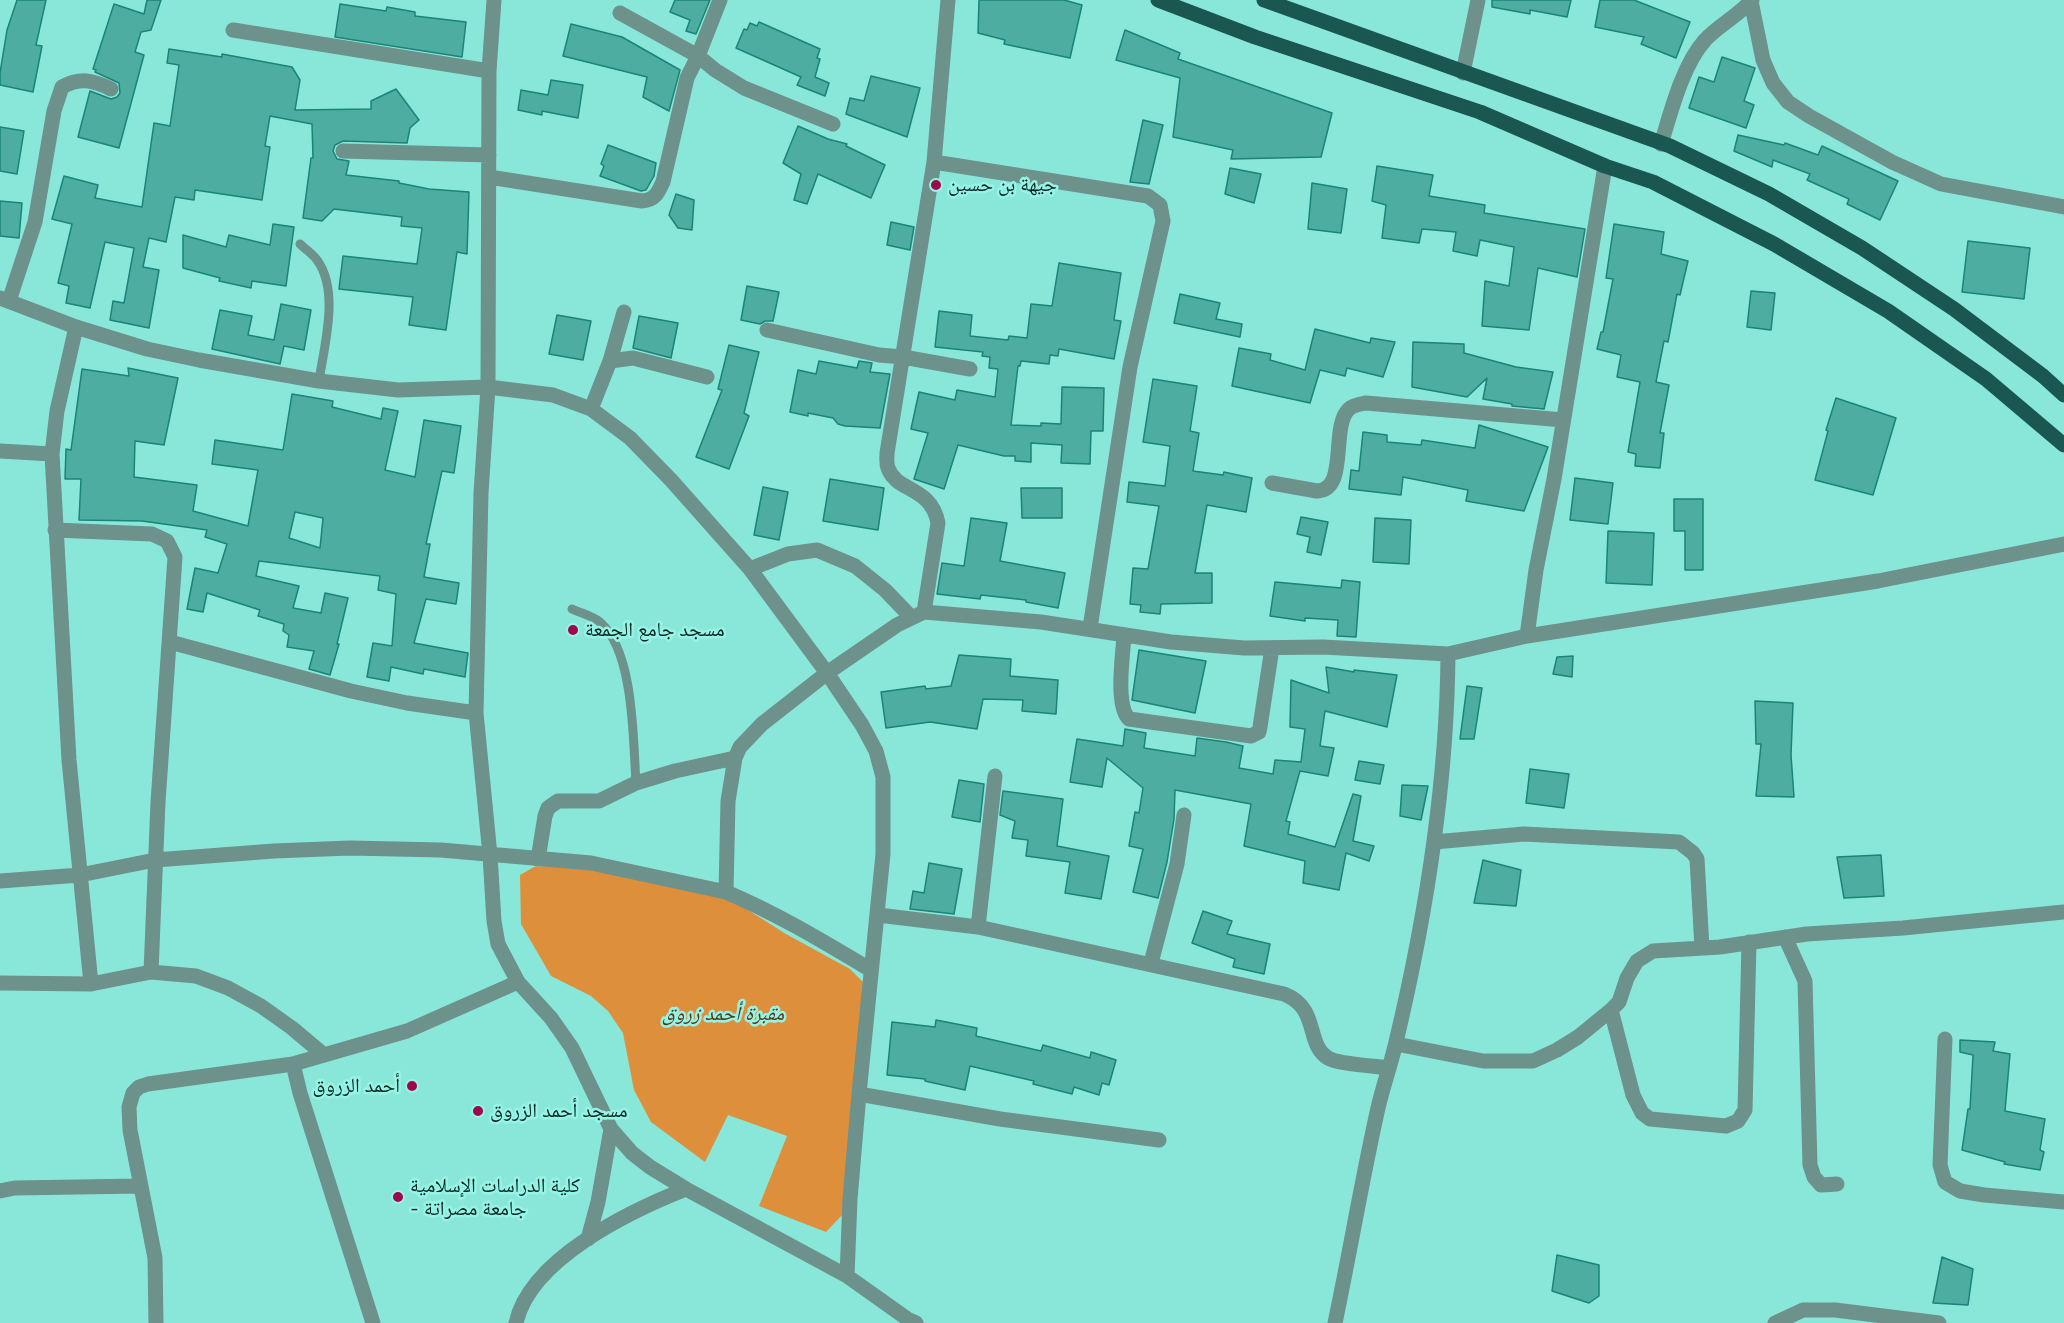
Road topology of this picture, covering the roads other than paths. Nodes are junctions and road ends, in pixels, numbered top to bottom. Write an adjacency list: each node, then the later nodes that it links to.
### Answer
1 (494, 0): 11 (street)
2 (720, 0): 10 (street)
3 (948, 0): 18 (street)
4 (1158, 0): 19 (main road)
5 (1264, 0): 12 (main road)
6 (1478, 0): 12 (street)
7 (1751, 1): 15 (street); 21 (street)
8 (620, 13): 10 (street)
9 (233, 30): 11 (street)
10 (698, 56): 14 (street); 20 (street)
11 (489, 71): 17 (street)
12 (1463, 73): 15 (main road)
13 (111, 88): 23 (street)
14 (833, 124)
15 (1661, 144): 33 (main road)
16 (343, 151): 17 (street)
17 (489, 155): 20 (street)
18 (934, 162): 27 (street); 45 (street)
19 (1605, 166): 35 (street); 36 (main road)
20 (489, 177): 32 (street)
21 (2064, 207)
22 (300, 244): 31 (lane)
23 (5, 300): 25 (street)
24 (624, 312): 28 (street)
25 (76, 327): 31 (street); 38 (street)
26 (767, 330): 27 (street)
27 (903, 357): 29 (street); 44 (street)
28 (610, 361): 30 (street); 34 (street)
29 (970, 369)
30 (707, 377)
31 (319, 381): 32 (street)
32 (488, 387): 34 (street); 52 (street)
33 (2064, 395)
34 (591, 409): 42 (street)
35 (1563, 420): 39 (street); 47 (street)
36 (2064, 446)
37 (0, 451): 38 (street)
38 (52, 454): 40 (street)
39 (1272, 483)
40 (55, 530): 48 (street); 61 (street)
41 (2064, 544): 47 (street)
42 (750, 569): 44 (street); 51 (street)
43 (572, 609): 55 (lane)
44 (918, 614): 45 (street); 51 (street)
45 (1090, 628): 46 (street)
46 (1124, 635): 49 (street); 49 (street)
47 (1527, 636): 50 (street)
48 (170, 642): 52 (street); 60 (street)
49 (1272, 648): 50 (street)
50 (1448, 654): 57 (street)
51 (827, 673): 53 (street); 65 (street)
52 (476, 713): 58 (street)
53 (735, 758): 55 (street); 63 (street)
54 (995, 776): 66 (street)
55 (636, 783): 59 (street)
56 (1184, 815): 70 (street)
57 (1434, 842): 69 (street); 78 (street)
58 (490, 855): 59 (street); 60 (street); 73 (street)
59 (538, 859): 63 (street)
60 (155, 860): 61 (street); 72 (street)
61 (80, 875): 62 (street); 75 (street)
62 (0, 881)
63 (726, 892): 71 (street)
64 (2064, 912): 67 (street)
65 (878, 915): 66 (street); 71 (street)
66 (978, 927): 70 (street)
67 (1785, 937): 68 (street); 85 (street)
68 (1749, 942): 69 (street); 76 (street)
69 (1702, 948): 76 (street)
70 (1151, 963): 81 (street)
71 (870, 970): 82 (street)
72 (151, 972): 75 (street); 79 (street)
73 (519, 982): 79 (street); 83 (street)
74 (0, 983): 75 (street)
75 (91, 984)
76 (1611, 1010): 78 (street)
77 (1945, 1039): 89 (street)
78 (1396, 1044): 81 (street)
79 (324, 1055): 80 (street)
80 (293, 1064): 86 (street); 94 (street)
81 (1388, 1068): 96 (street)
82 (859, 1094): 84 (street); 91 (street)
83 (611, 1129): 87 (street); 90 (street)
84 (1159, 1140)
85 (1837, 1184)
86 (140, 1186): 88 (street); 93 (street)
87 (686, 1189): 90 (street); 91 (street)
88 (0, 1191)
89 (2064, 1202)
90 (588, 1239): 95 (street)
91 (847, 1276): 92 (street)
92 (911, 1322)
93 (156, 1323)
94 (373, 1323)
95 (516, 1323)
96 (1335, 1323)
97 (1775, 1323): 98 (street)
98 (1939, 1323)

